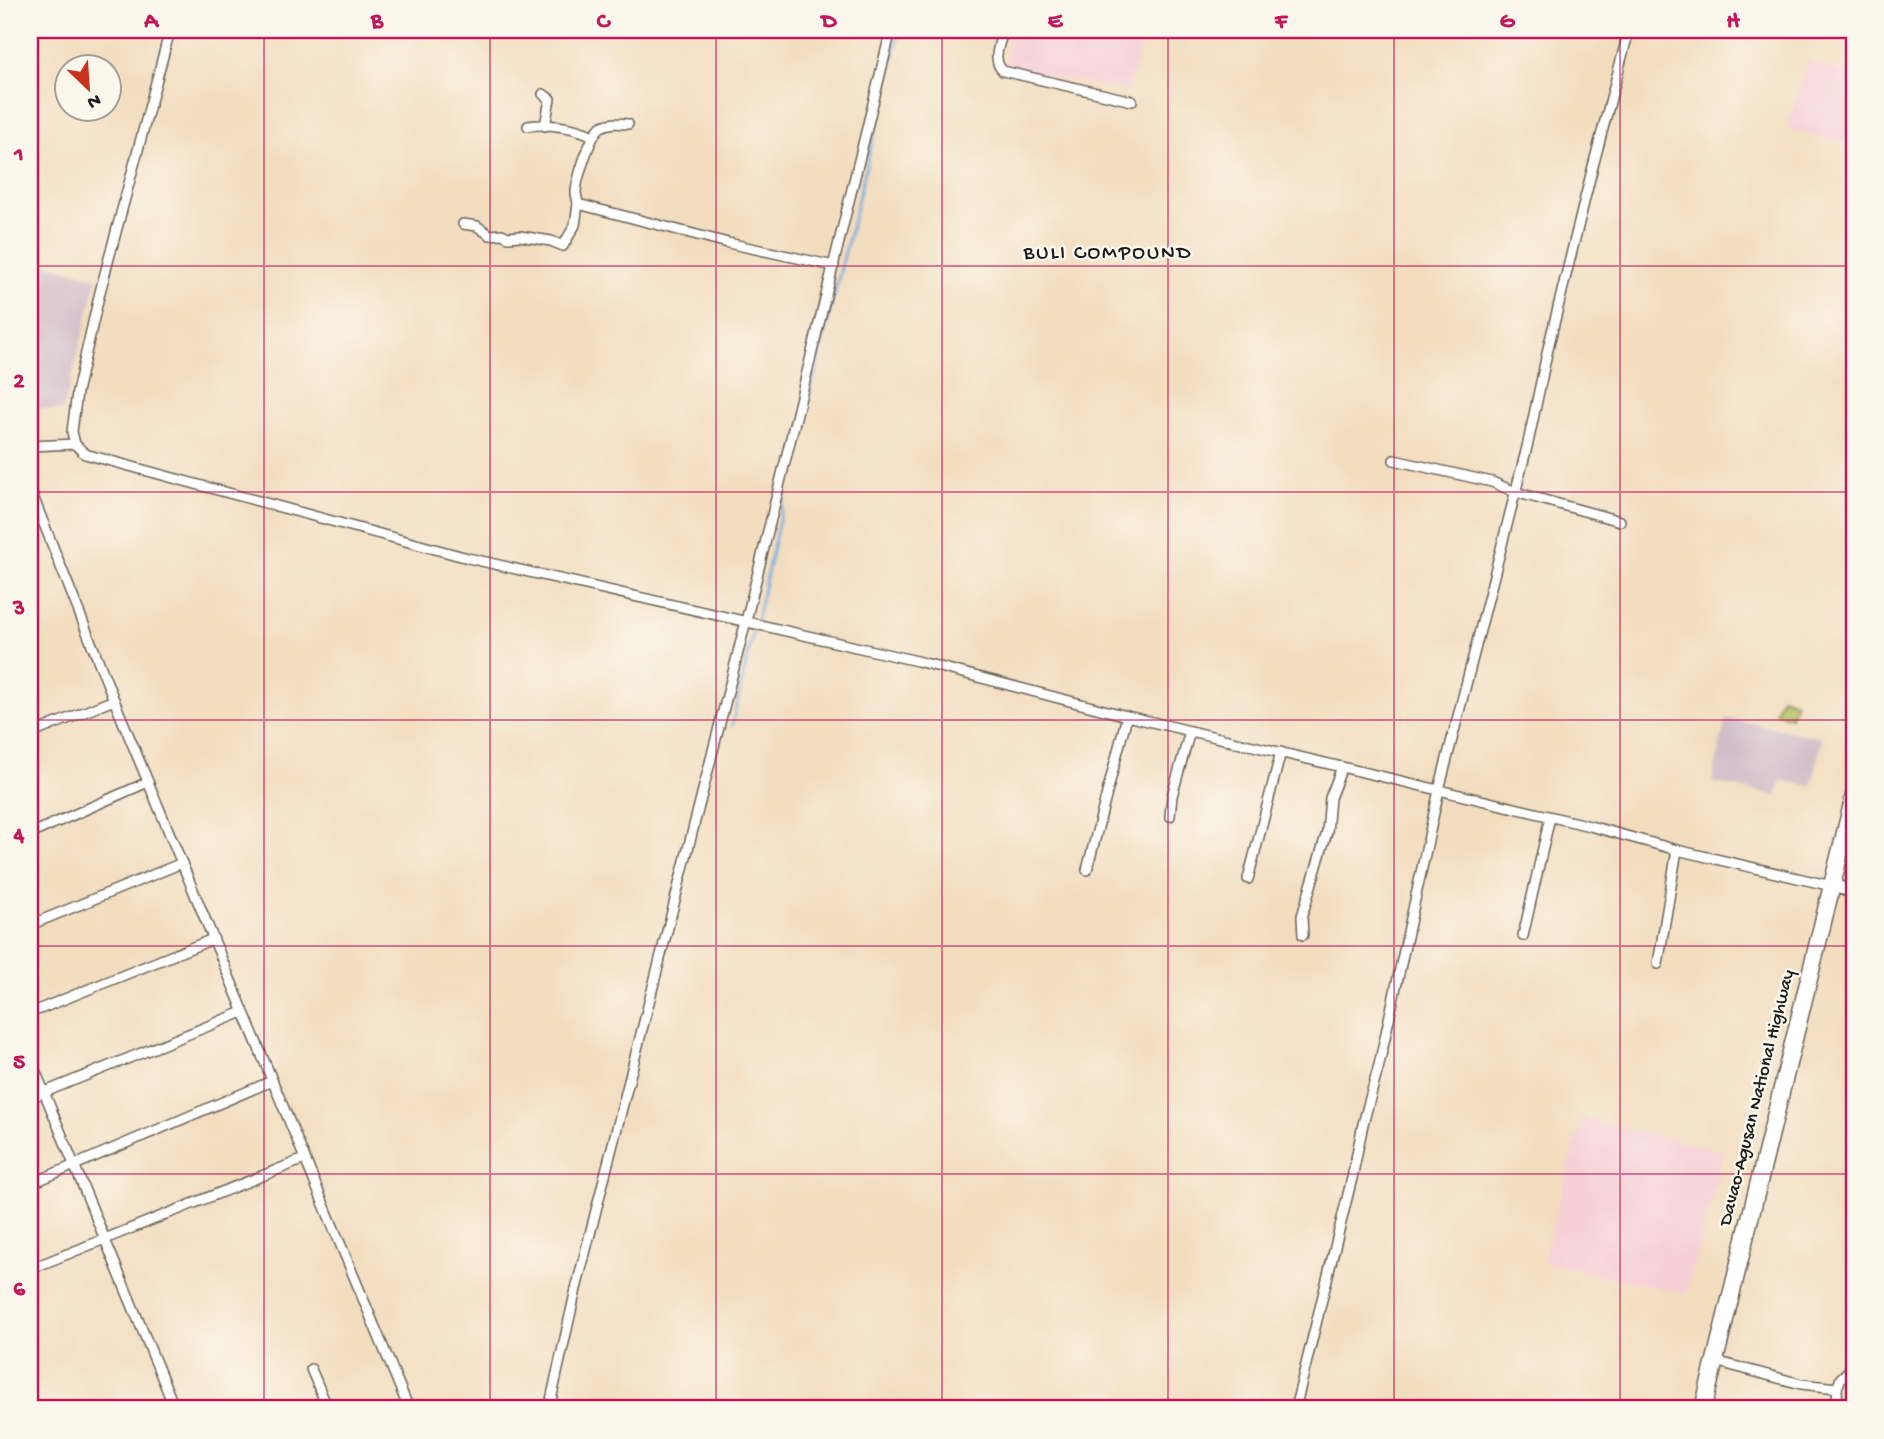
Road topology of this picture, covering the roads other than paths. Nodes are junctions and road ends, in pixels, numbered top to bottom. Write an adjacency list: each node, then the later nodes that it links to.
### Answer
1 (170, 30): 14 (street)
2 (891, 30): 13 (street)
3 (1003, 30): 6 (street)
4 (1629, 30): 18 (street)
5 (543, 94): 9 (street)
6 (1132, 101)
7 (628, 124): 10 (street)
8 (528, 126): 9 (street)
9 (545, 126): 10 (street)
10 (593, 136): 11 (street)
11 (578, 204): 12 (street); 13 (street)
12 (463, 224)
13 (834, 266): 20 (street)
14 (75, 444): 15 (street); 20 (street)
15 (30, 446)
16 (1394, 460): 18 (street)
17 (30, 489): 21 (street)
18 (1515, 492): 19 (street); 28 (street)
19 (1620, 522)
20 (746, 621): 22 (street); 63 (street)
21 (114, 700): 24 (street); 27 (street)
22 (1127, 716): 23 (street); 35 (street)
23 (1190, 731): 25 (street); 30 (street)
24 (30, 734)
25 (1280, 752): 26 (street); 36 (street)
26 (1342, 767): 28 (street); 40 (street)
27 (148, 782): 32 (street); 34 (street)
28 (1439, 790): 31 (street); 64 (street)
29 (1854, 796): 37 (highway, Davao-Agusan National Highway)
30 (1170, 816)
31 (1550, 817): 33 (street); 41 (street)
32 (30, 834)
33 (1677, 850): 37 (street); 43 (street)
34 (182, 863): 39 (street); 42 (street)
35 (1087, 870)
36 (1248, 879)
37 (1832, 886): 38 (street); 55 (highway, Davao-Agusan National Highway)
38 (1854, 891)
39 (30, 925)
40 (1303, 935)
41 (1523, 936)
42 (213, 939): 44 (street); 45 (street)
43 (1658, 964)
44 (243, 1012): 47 (street); 48 (street)
45 (30, 1013)
46 (30, 1058): 48 (street)
47 (272, 1081): 50 (street); 51 (street)
48 (44, 1092): 49 (street); 51 (street)
49 (30, 1098)
50 (304, 1159): 53 (street); 62 (street)
51 (74, 1165): 52 (street); 53 (street)
52 (30, 1184)
53 (104, 1240): 54 (street); 60 (street)
54 (30, 1269)
55 (1715, 1361): 58 (street); 65 (highway, Davao-Agusan National Highway)
56 (1854, 1366): 58 (street)
57 (311, 1369): 61 (street)
58 (1837, 1388): 59 (street)
59 (1839, 1406)
60 (175, 1409)
61 (328, 1409)
62 (409, 1409)
63 (549, 1409)
64 (1295, 1409)
65 (1703, 1409)

